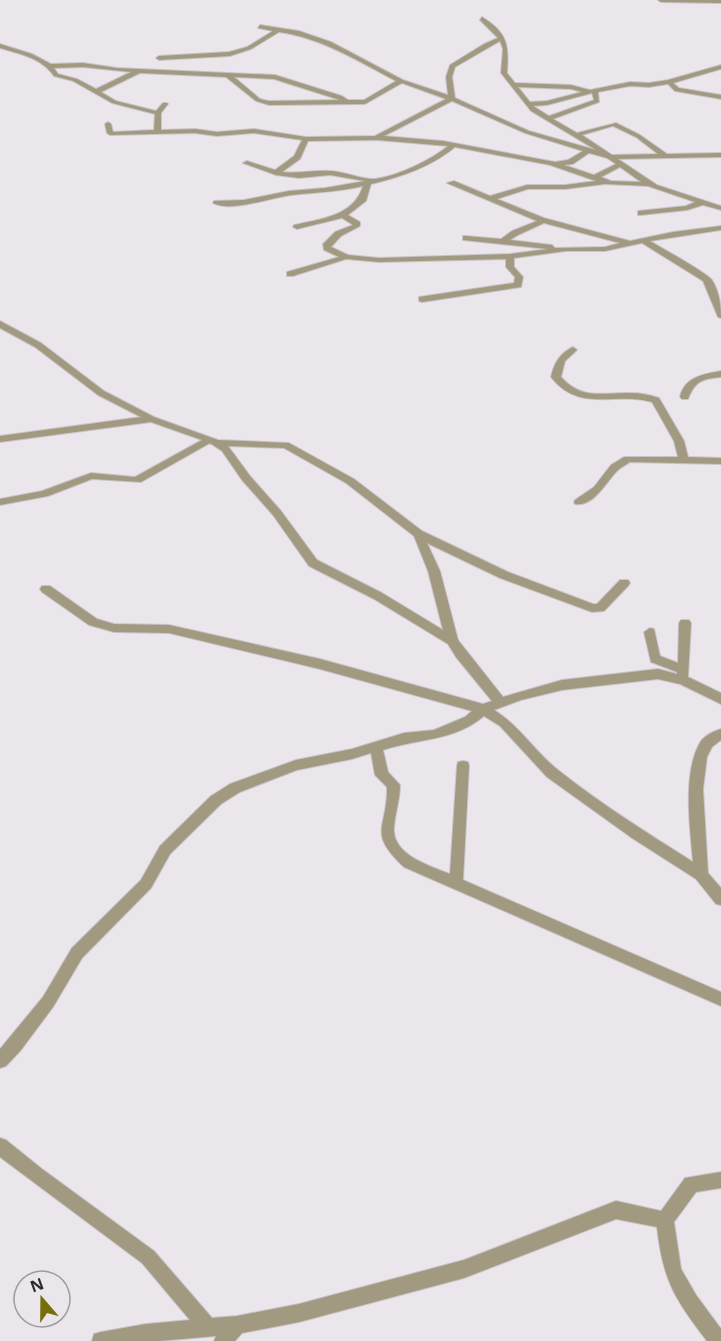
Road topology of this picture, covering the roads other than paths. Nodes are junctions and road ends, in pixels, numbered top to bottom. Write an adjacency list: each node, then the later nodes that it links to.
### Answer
1 (661, 0): 2 (street)
2 (721, 1)
3 (482, 19): 6 (street)
4 (260, 27): 5 (street)
5 (278, 30): 8 (street); 13 (street)
6 (502, 38): 15 (street); 19 (street)
7 (0, 46): 9 (street)
8 (159, 58)
9 (50, 66): 11 (street); 16 (street)
10 (721, 67): 14 (street)
11 (140, 70): 12 (street); 16 (street)
12 (228, 75): 20 (street); 20 (street)
13 (401, 81): 19 (street); 20 (street)
14 (669, 82): 17 (street); 18 (street)
15 (512, 85): 17 (street); 22 (street)
16 (96, 92): 23 (street)
17 (592, 92): 22 (street); 24 (street)
18 (721, 97)
19 (452, 99): 28 (street); 31 (street)
20 (347, 103)
21 (165, 104): 23 (street)
22 (527, 104): 24 (street)
23 (158, 113): 26 (street)
24 (547, 118): 27 (street)
25 (108, 124): 26 (street)
26 (158, 132): 29 (street)
27 (576, 135): 33 (street); 34 (street)
28 (377, 138): 29 (street); 30 (street)
29 (306, 139): 38 (street)
30 (454, 145): 37 (street); 40 (street)
31 (587, 152): 34 (street); 37 (street)
32 (721, 155): 33 (street)
33 (665, 156): 34 (street)
34 (611, 157): 36 (street)
35 (247, 163): 38 (street)
36 (621, 164): 39 (street); 43 (street)
37 (569, 166): 39 (street)
38 (276, 173): 40 (street)
39 (594, 178): 41 (street)
40 (370, 181): 46 (street); 49 (street)
41 (605, 182): 43 (street); 44 (street)
42 (451, 183): 44 (street)
43 (650, 184): 45 (street)
44 (490, 199): 50 (street)
45 (703, 202): 47 (street); 48 (street)
46 (217, 203)
47 (721, 208)
48 (641, 213)
49 (343, 215): 51 (street); 59 (street)
50 (543, 221): 55 (street); 56 (street)
51 (297, 226)
52 (721, 228): 54 (street)
53 (466, 238): 55 (street)
54 (642, 240): 56 (street); 62 (street)
55 (504, 241): 57 (street)
56 (628, 243): 57 (street)
57 (566, 249): 58 (street)
58 (510, 256): 59 (street); 61 (street)
59 (346, 257): 60 (street)
60 (290, 274)
61 (422, 299)
62 (721, 315)
63 (0, 324): 67 (street)
64 (573, 351): 70 (street)
65 (721, 374): 66 (street)
66 (685, 398)
67 (152, 419): 68 (street); 69 (street)
68 (0, 439)
69 (215, 441): 72 (street); 74 (street); 79 (street)
70 (684, 460): 71 (street); 73 (street)
71 (721, 461)
72 (0, 502)
73 (579, 502)
74 (418, 534): 75 (street); 79 (street)
75 (624, 583)
76 (46, 589): 83 (street)
77 (685, 623): 80 (street)
78 (650, 632): 80 (street)
79 (452, 641): 82 (street)
80 (683, 675): 81 (street); 82 (street)
81 (721, 699)
82 (501, 703): 83 (street)
83 (483, 709): 85 (street); 87 (street)
84 (721, 734): 87 (street)
85 (376, 746): 88 (street); 91 (street)
86 (463, 766): 88 (street)
87 (701, 875): 89 (street)
88 (456, 883): 90 (street)
89 (721, 899)
90 (721, 999)
91 (0, 1060)
92 (0, 1146): 96 (street)
93 (721, 1180): 94 (street)
94 (665, 1220): 95 (street); 99 (street)
95 (237, 1325): 96 (street); 98 (street)
96 (209, 1328): 97 (street)
97 (101, 1341)
98 (223, 1341)
99 (719, 1341)

